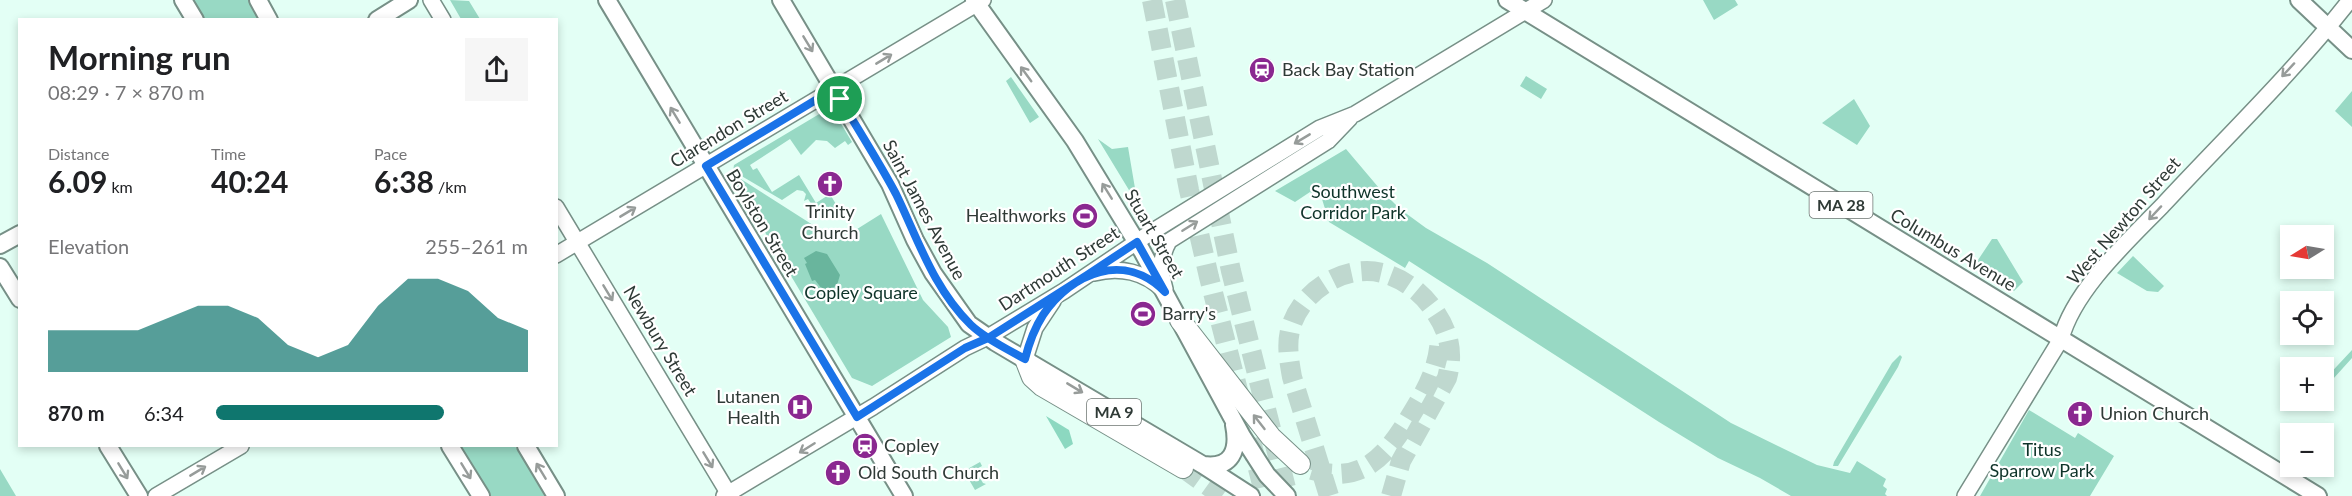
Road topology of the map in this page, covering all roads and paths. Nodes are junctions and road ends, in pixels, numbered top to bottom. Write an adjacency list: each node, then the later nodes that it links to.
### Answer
1 (183, 0): 13 (main road)
2 (258, 0): 14 (main road)
3 (409, 0): 15 (main road)
4 (431, 0): 16 (main road)
5 (607, 0): 21 (main road, Boylston Street, one-way to 5)
6 (781, 0): 19 (main road, Saint James Avenue, one-way to 19)
7 (1507, 0): 12 (main road, Columbus Avenue / MA 28)
8 (1544, 0): 12 (main road, Dartmouth Street)
9 (2299, 0): 17 (main road)
10 (2350, 0): 17 (main road, West Newton Street)
11 (978, 1): 19 (main road, Clarendon Street, one-way to 11); 24 (main road, Stuart Street, one-way to 11)
12 (1525, 12): 20 (main road, Dartmouth Street); 35 (main road, Columbus Avenue / MA 28)
13 (194, 18)
14 (268, 18)
15 (380, 18)
16 (442, 18)
17 (2328, 28): 18 (main road); 35 (main road, West Newton Street, one-way to 35)
18 (2352, 50)
19 (834, 89): 21 (main road, Clarendon Street); 34 (main road, Saint James Avenue / MA 9)
20 (1355, 114): 24 (main road, Dartmouth Street, one-way to 24); 31 (main road, Dartmouth Street, one-way to 20)
21 (706, 166): 25 (main road, Clarendon Street, one-way to 21); 37 (main road, Boylston Street)
22 (558, 210): 25 (main road, Newbury Street)
23 (18, 235): 26 (main road)
24 (1137, 242): 29 (main road, Dartmouth Street); 31 (main road, Stuart Street)
25 (578, 243): 27 (main road, Clarendon Street); 46 (main road, Newbury Street, one-way to 46)
26 (0, 245)
27 (558, 254)
28 (0, 267): 32 (main road)
29 (1087, 275): 30 (main road, Dartmouth Street); 31 (main road)
30 (1064, 291): 34 (main road, Dartmouth Street); 36 (main road)
31 (1165, 292): 33 (main road, Stuart Street)
32 (18, 296)
33 (1180, 320): 38 (main road, Stuart Street); 43 (highway, one-way to 33)
34 (988, 338): 36 (main road, MA 9); 37 (main road, Dartmouth Street)
35 (2061, 339): 54 (main road, West Newton Street); 55 (main road, Columbus Avenue / MA 28)
36 (1025, 359): 44 (main road, MA 9, one-way to 44); 45 (highway)
37 (857, 417): 46 (main road, Dartmouth Street, one-way to 46); 51 (main road, Boylston Street)
38 (1233, 422): 44 (main road); 53 (main road, Stuart Street)
39 (109, 447): 47 (main road, one-way to 47)
40 (239, 447): 48 (main road, one-way to 40)
41 (451, 447): 49 (main road, one-way to 49)
42 (527, 447): 50 (main road, one-way to 42)
43 (1300, 464)
44 (1203, 465): 52 (main road, MA 9)
45 (1184, 468)
46 (728, 495)
47 (139, 496)
48 (156, 496)
49 (481, 496)
50 (556, 496)
51 (904, 496)
52 (1251, 496)
53 (1287, 496)
54 (1965, 496)
55 (2318, 496)

